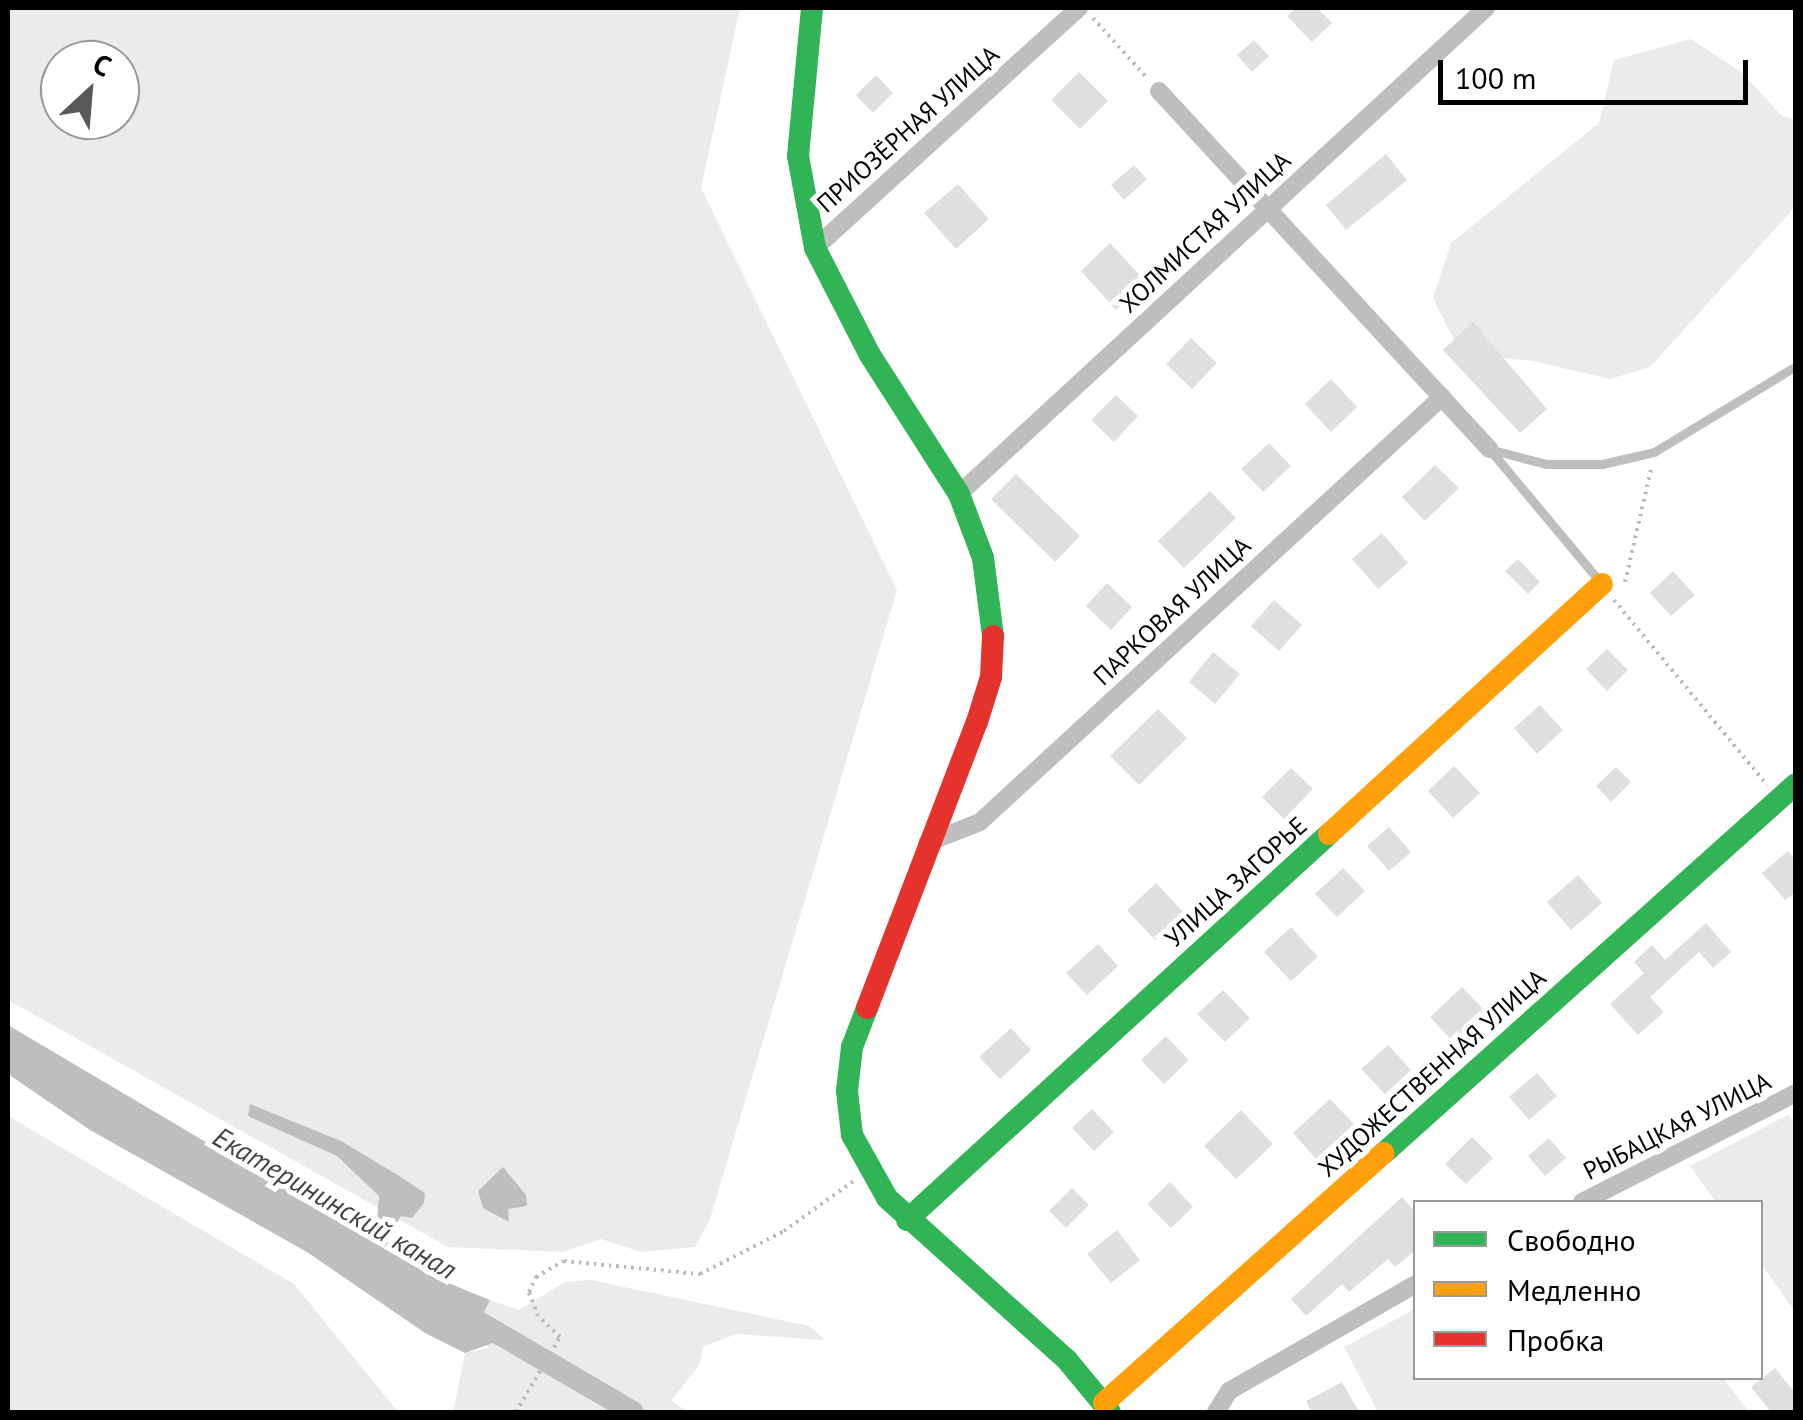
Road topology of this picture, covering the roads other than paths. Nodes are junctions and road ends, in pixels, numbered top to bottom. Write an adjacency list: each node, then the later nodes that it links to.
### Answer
1 (812, 8): 6 (street)
2 (1081, 8): 6 (street, ПРИОЗЁРНАЯ УЛИЦА)
3 (1486, 8): 5 (street, ХОЛМИСТАЯ УЛИЦА)
4 (1159, 91): 5 (street)
5 (1268, 208): 8 (street); 10 (street, ХОЛМИСТАЯ УЛИЦА)
6 (815, 248): 10 (street)
7 (1796, 366): 9 (lane)
8 (1442, 397): 9 (street); 13 (street, ПАРКОВАЯ УЛИЦА)
9 (1489, 448): 11 (lane)
10 (959, 494): 13 (street)
11 (1602, 584): 16 (street, УЛИЦА ЗАГОРЬЕ)
12 (1787, 792): 18 (street, ХУДОЖЕСТВЕННАЯ УЛИЦА)
13 (926, 844): 16 (street)
14 (1796, 1093): 15 (street, РЫБАЦКАЯ УЛИЦА)
15 (1586, 1200)
16 (907, 1220): 18 (street)
17 (1413, 1286): 19 (street)
18 (1107, 1408)
19 (1216, 1412)

